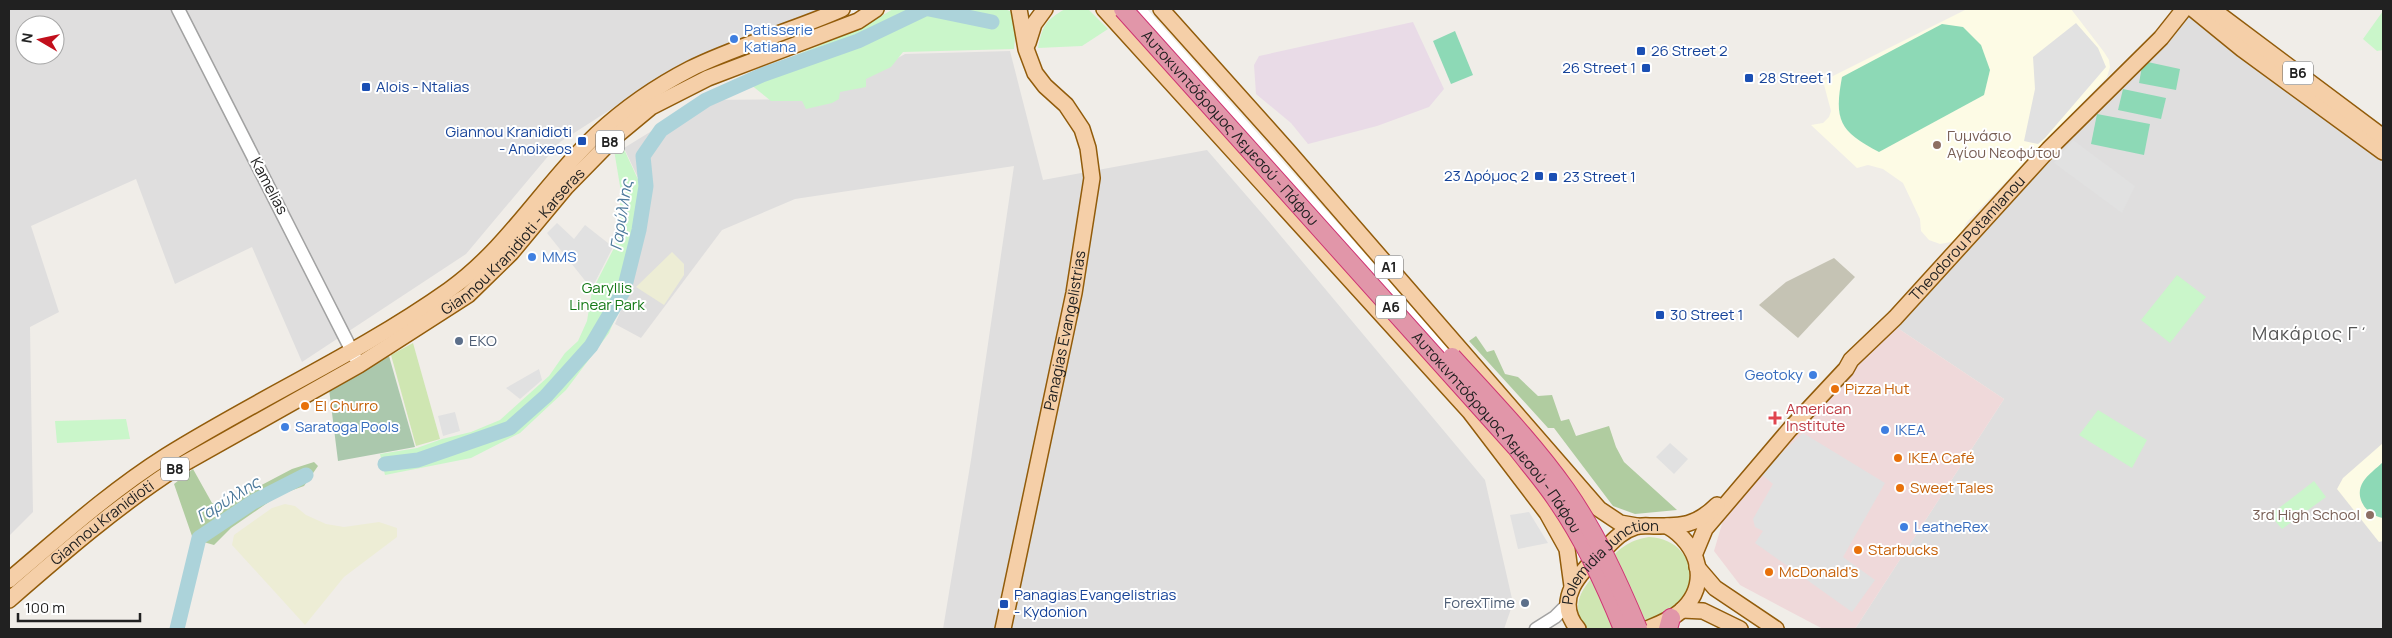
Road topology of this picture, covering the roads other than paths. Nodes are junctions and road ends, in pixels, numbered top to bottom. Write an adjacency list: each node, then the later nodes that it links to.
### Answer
1 (178, 9): 16 (street, Kamelias)
2 (842, 9): 16 (main road, Giannou Kranidioti - Karseras / B8)
3 (876, 9): 18 (main road, Giannou Kranidioti - Karseras / B8)
4 (1019, 9): 13 (main road, Panagias Evangelistrias)
5 (1045, 9): 13 (main road)
6 (1104, 9): 23 (main road, A1)
7 (1123, 9): 30 (highway, Αυτοκινητόδρομος Λεμεσού - Πάφου / A6, bridge)
8 (1139, 9): 31 (highway, Αυτοκινητόδρομος Λεμεσού - Πάφου / A6, bridge)
9 (1161, 9): 19 (main road, A1)
10 (2184, 9): 17 (main road, Theodorou Potamianou)
11 (2192, 9): 15 (main road, B6)
12 (2212, 9): 14 (main road, B6)
13 (1026, 49): 27 (main road, Panagias Evangelistrias)
14 (2383, 137)
15 (2383, 152)
16 (351, 350): 18 (street, Kamelias); 22 (main road, Giannou Kranidioti / B8)
17 (1851, 360): 20 (main road, Theodorou Potamianou); 21 (main road, Theodorou Potamianou)
18 (359, 365): 24 (main road, Giannou Kranidioti / B8)
19 (1638, 526): 20 (main road, Polemidia Junction / A1); 23 (main road, Polemidia Junction / A1)
20 (1665, 526): 21 (main road, Polemidia Junction)
21 (1696, 560): 26 (main road); 34 (main road, Polemidia Junction)
22 (9, 580)
23 (1572, 586): 25 (main road, Polemidia Junction / A1)
24 (9, 600)
25 (1569, 603): 28 (street); 29 (main road, Polemidia Junction / A1)
26 (1674, 619): 32 (main road); 33 (main road)
27 (1003, 629)
28 (1536, 629)
29 (1578, 629)
30 (1623, 629)
31 (1638, 629)
32 (1647, 629)
33 (1740, 629)
34 (1776, 629)

